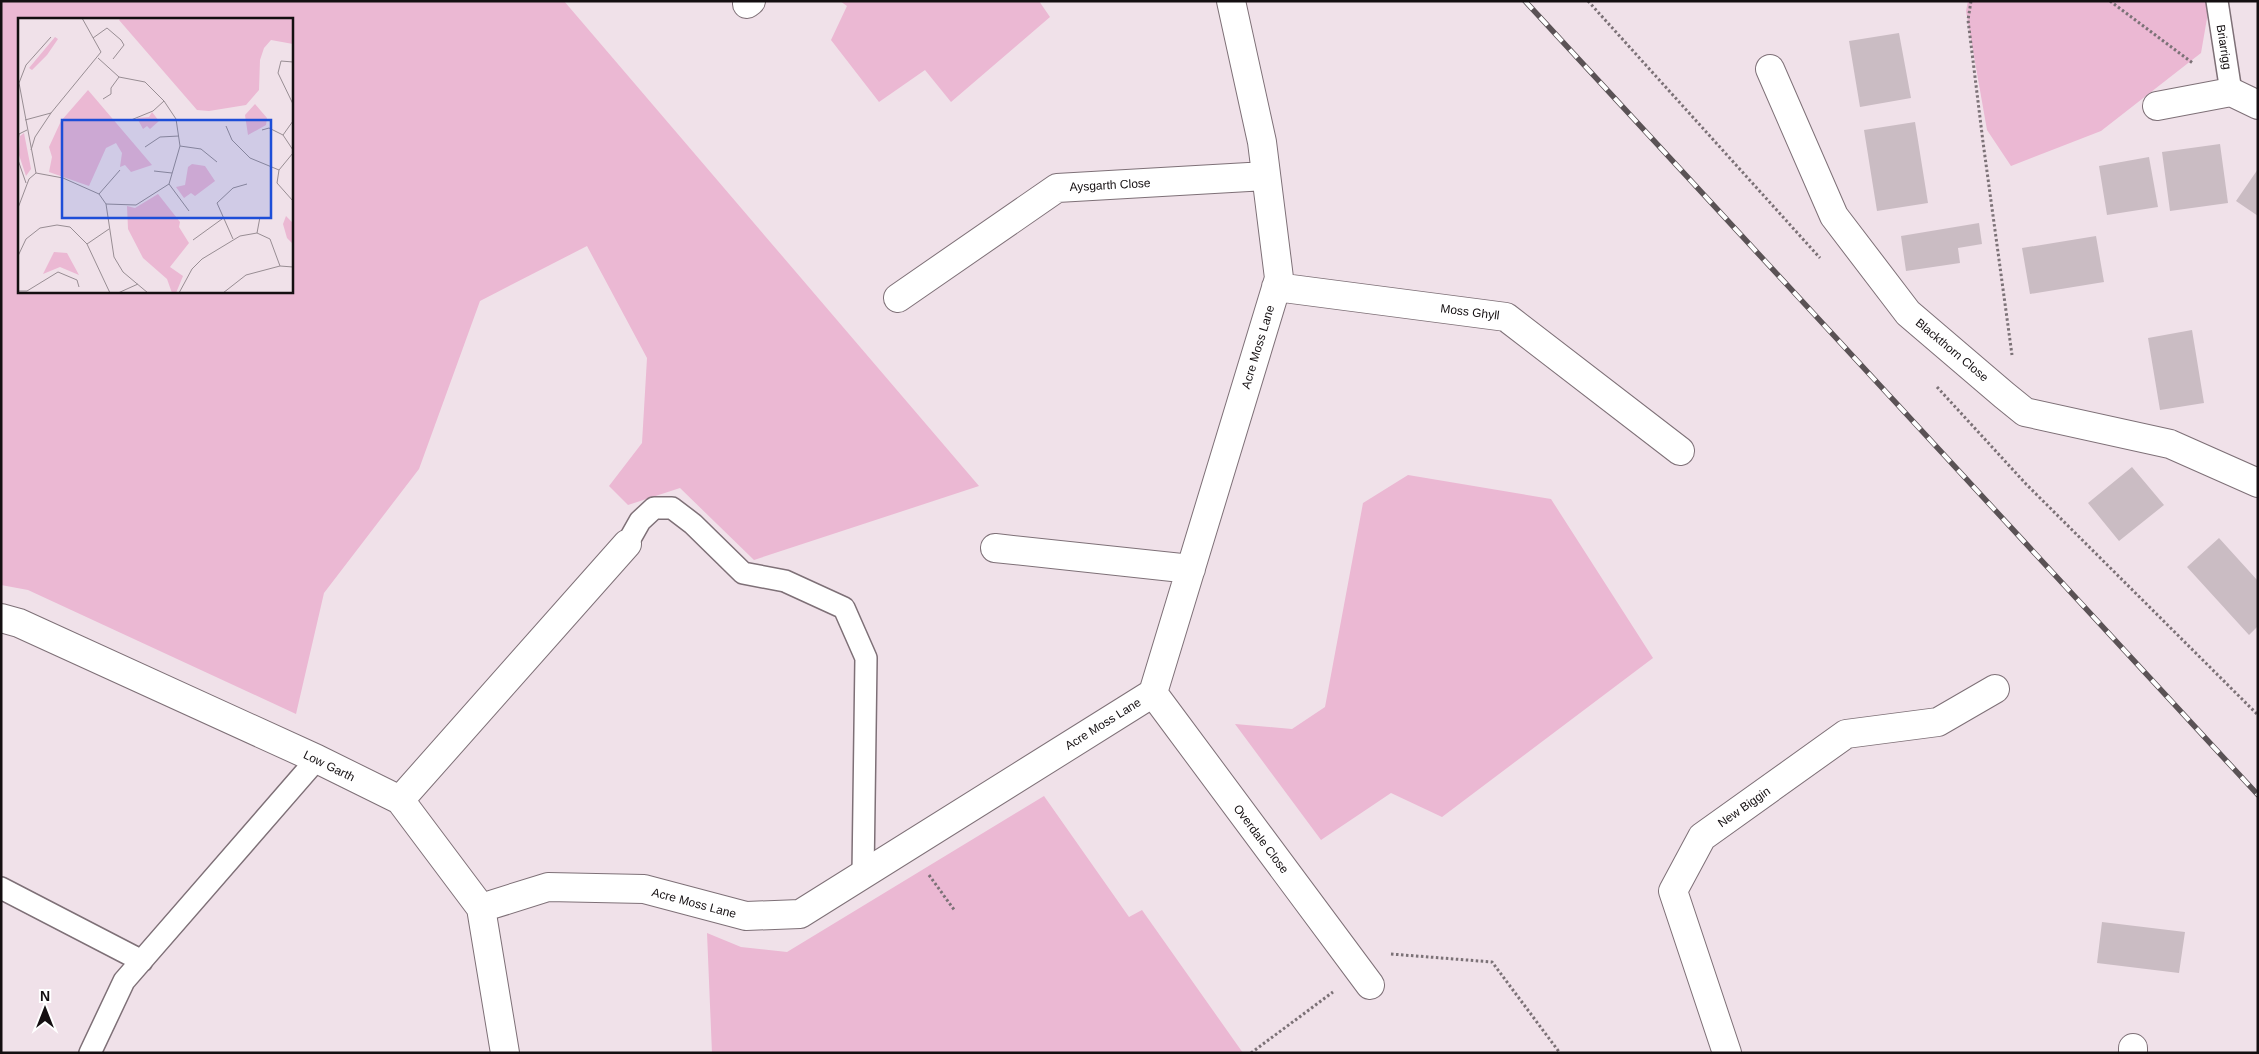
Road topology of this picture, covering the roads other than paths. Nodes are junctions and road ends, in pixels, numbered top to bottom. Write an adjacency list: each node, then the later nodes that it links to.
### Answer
1 (1231, 1): 7 (street, Acre Moss Lane)
2 (2217, 1): 4 (lane, Briarrigg)
3 (1770, 69): 11 (street, Blackthorn Close)
4 (2231, 92): 5 (street); 6 (street)
5 (2258, 105)
6 (2157, 106)
7 (1266, 176): 8 (street, Acre Moss Lane); 9 (street, Aysgarth Close)
8 (1276, 287): 10 (street, Moss Ghyll); 14 (street, Acre Moss Lane)
9 (898, 298)
10 (1680, 451)
11 (2258, 483)
12 (627, 544): 19 (street); 20 (lane)
13 (995, 548): 14 (street)
14 (1191, 569): 17 (street, Acre Moss Lane)
15 (1, 618): 18 (street, Low Garth)
16 (1995, 689): 27 (street, New Biggin)
17 (1153, 693): 20 (street, Acre Moss Lane); 24 (street, Overdale Close)
18 (317, 759): 19 (street, Low Garth); 23 (lane)
19 (400, 800): 22 (street, Low Garth)
20 (863, 875): 22 (street, Acre Moss Lane)
21 (1, 888): 23 (lane)
22 (481, 908): 26 (street, Low Garth)
23 (142, 960): 25 (lane)
24 (1358, 969)
25 (90, 1053)
26 (505, 1053)
27 (1727, 1053)

